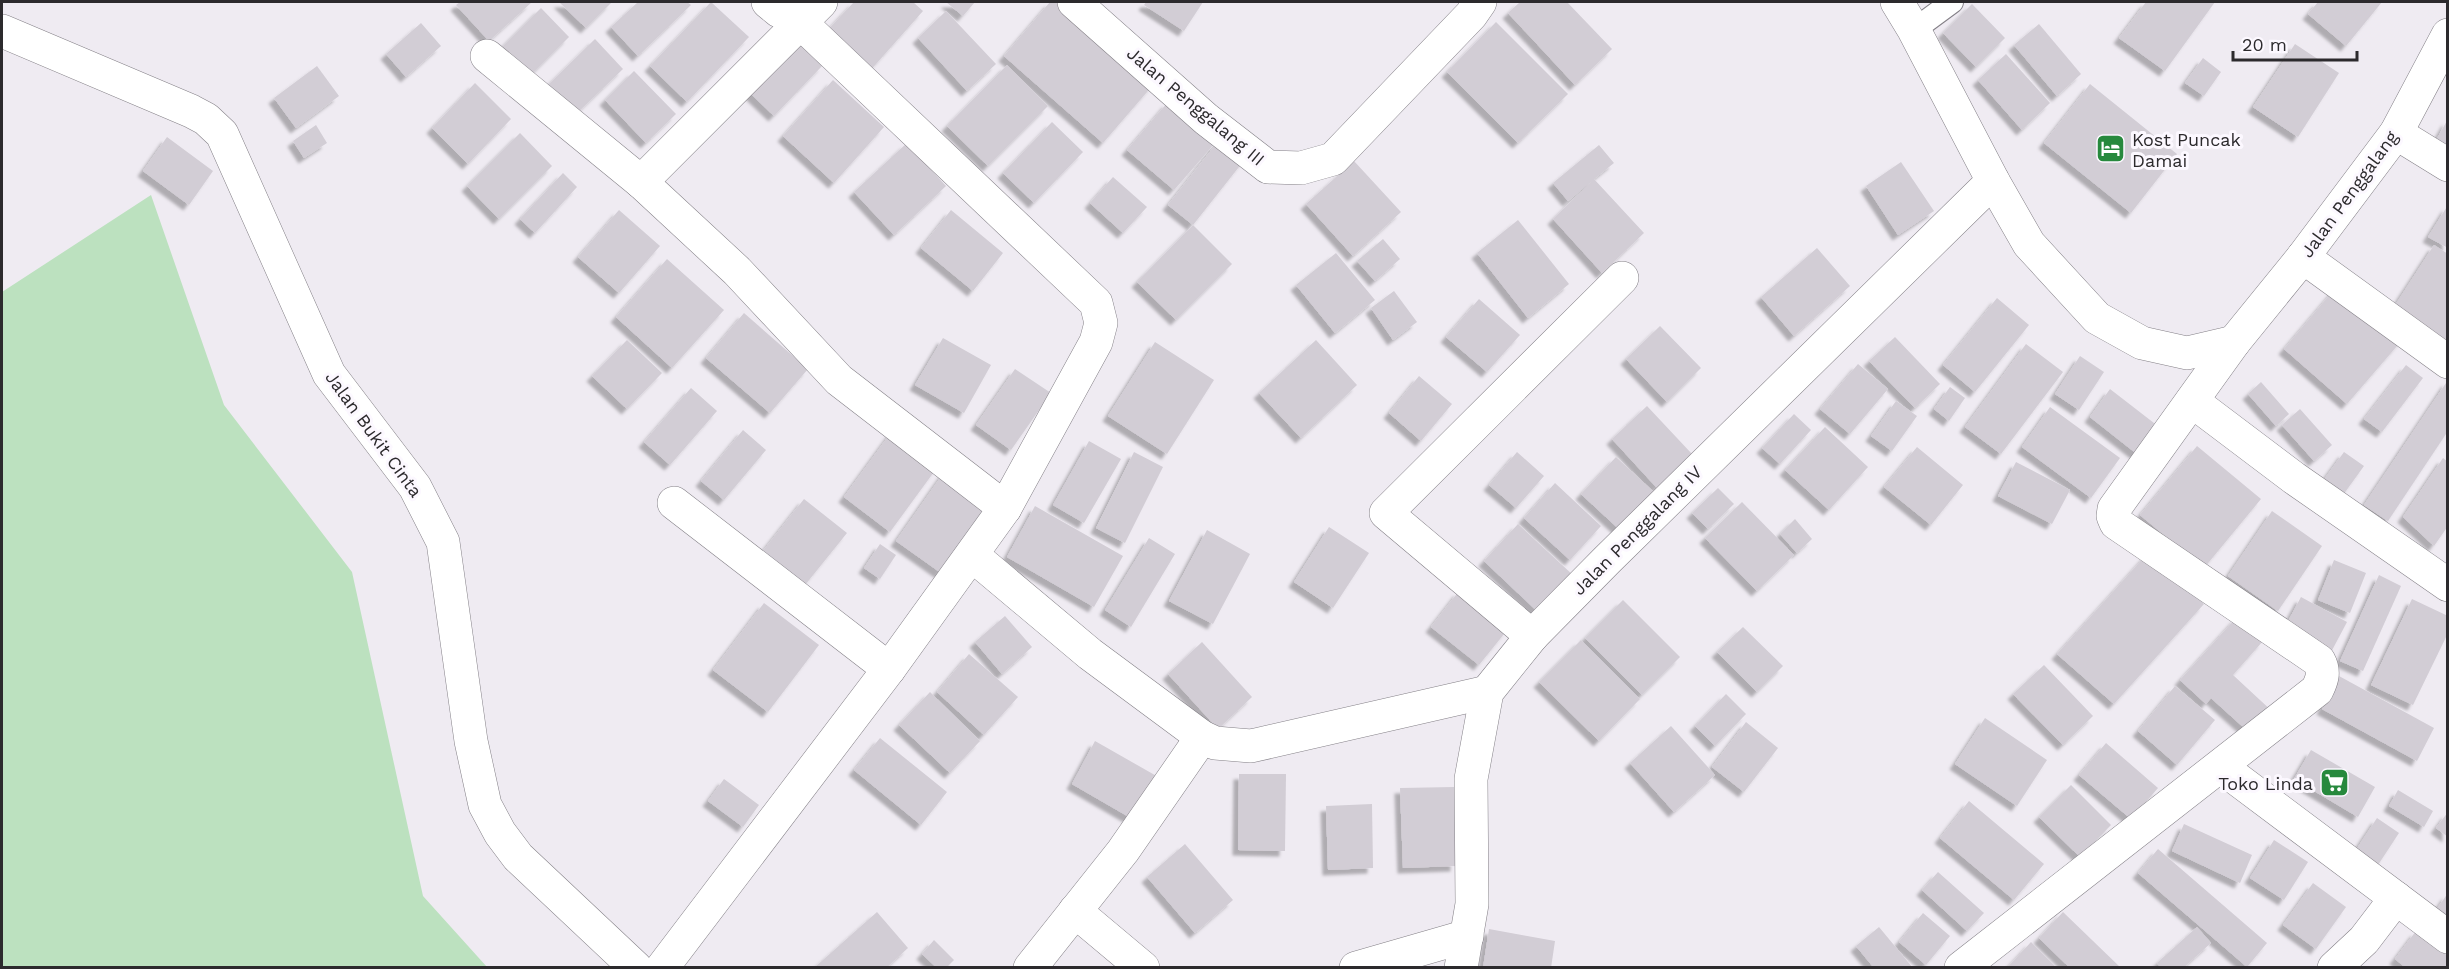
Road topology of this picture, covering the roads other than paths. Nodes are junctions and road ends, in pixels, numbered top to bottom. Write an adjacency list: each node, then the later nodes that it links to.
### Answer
1 (768, 2): 6 (street)
2 (1074, 2): 3 (street, Jalan Penggalang III)
3 (1480, 2)
4 (1897, 2): 7 (street)
5 (1952, 2): 7 (lane)
6 (811, 12): 14 (street); 21 (street)
7 (1914, 30): 13 (street)
8 (2, 31): 33 (street, Jalan Bukit Cinta)
9 (2445, 45): 11 (street, Jalan Penggalang)
10 (487, 56): 14 (street)
11 (2396, 133): 12 (street); 15 (street, Jalan Penggalang)
12 (2448, 165)
13 (1994, 181): 17 (street); 24 (street, Jalan Penggalang IV)
14 (641, 182): 21 (street)
15 (2303, 257): 17 (street, Jalan Penggalang); 18 (street)
16 (1622, 278): 24 (street)
17 (2234, 342): 19 (street, Jalan Penggalang)
18 (2448, 362)
19 (2192, 400): 23 (street); 28 (street, Jalan Penggalang)
20 (674, 503): 25 (street)
21 (1005, 508): 22 (street)
22 (972, 555): 25 (street); 27 (street)
23 (2448, 585)
24 (1532, 636): 26 (street, Jalan Penggalang IV)
25 (889, 669): 34 (street)
26 (1487, 692): 27 (street); 32 (street, Jalan Penggalang IV)
27 (1202, 737): 30 (street)
28 (2221, 767): 29 (street); 38 (street)
29 (2396, 898): 31 (street); 39 (street)
30 (1075, 911): 35 (street); 36 (street)
31 (2448, 937)
32 (1464, 952): 37 (street)
33 (636, 968)
34 (662, 968)
35 (1030, 968)
36 (1143, 968)
37 (1356, 968)
38 (1961, 968)
39 (2334, 968)

